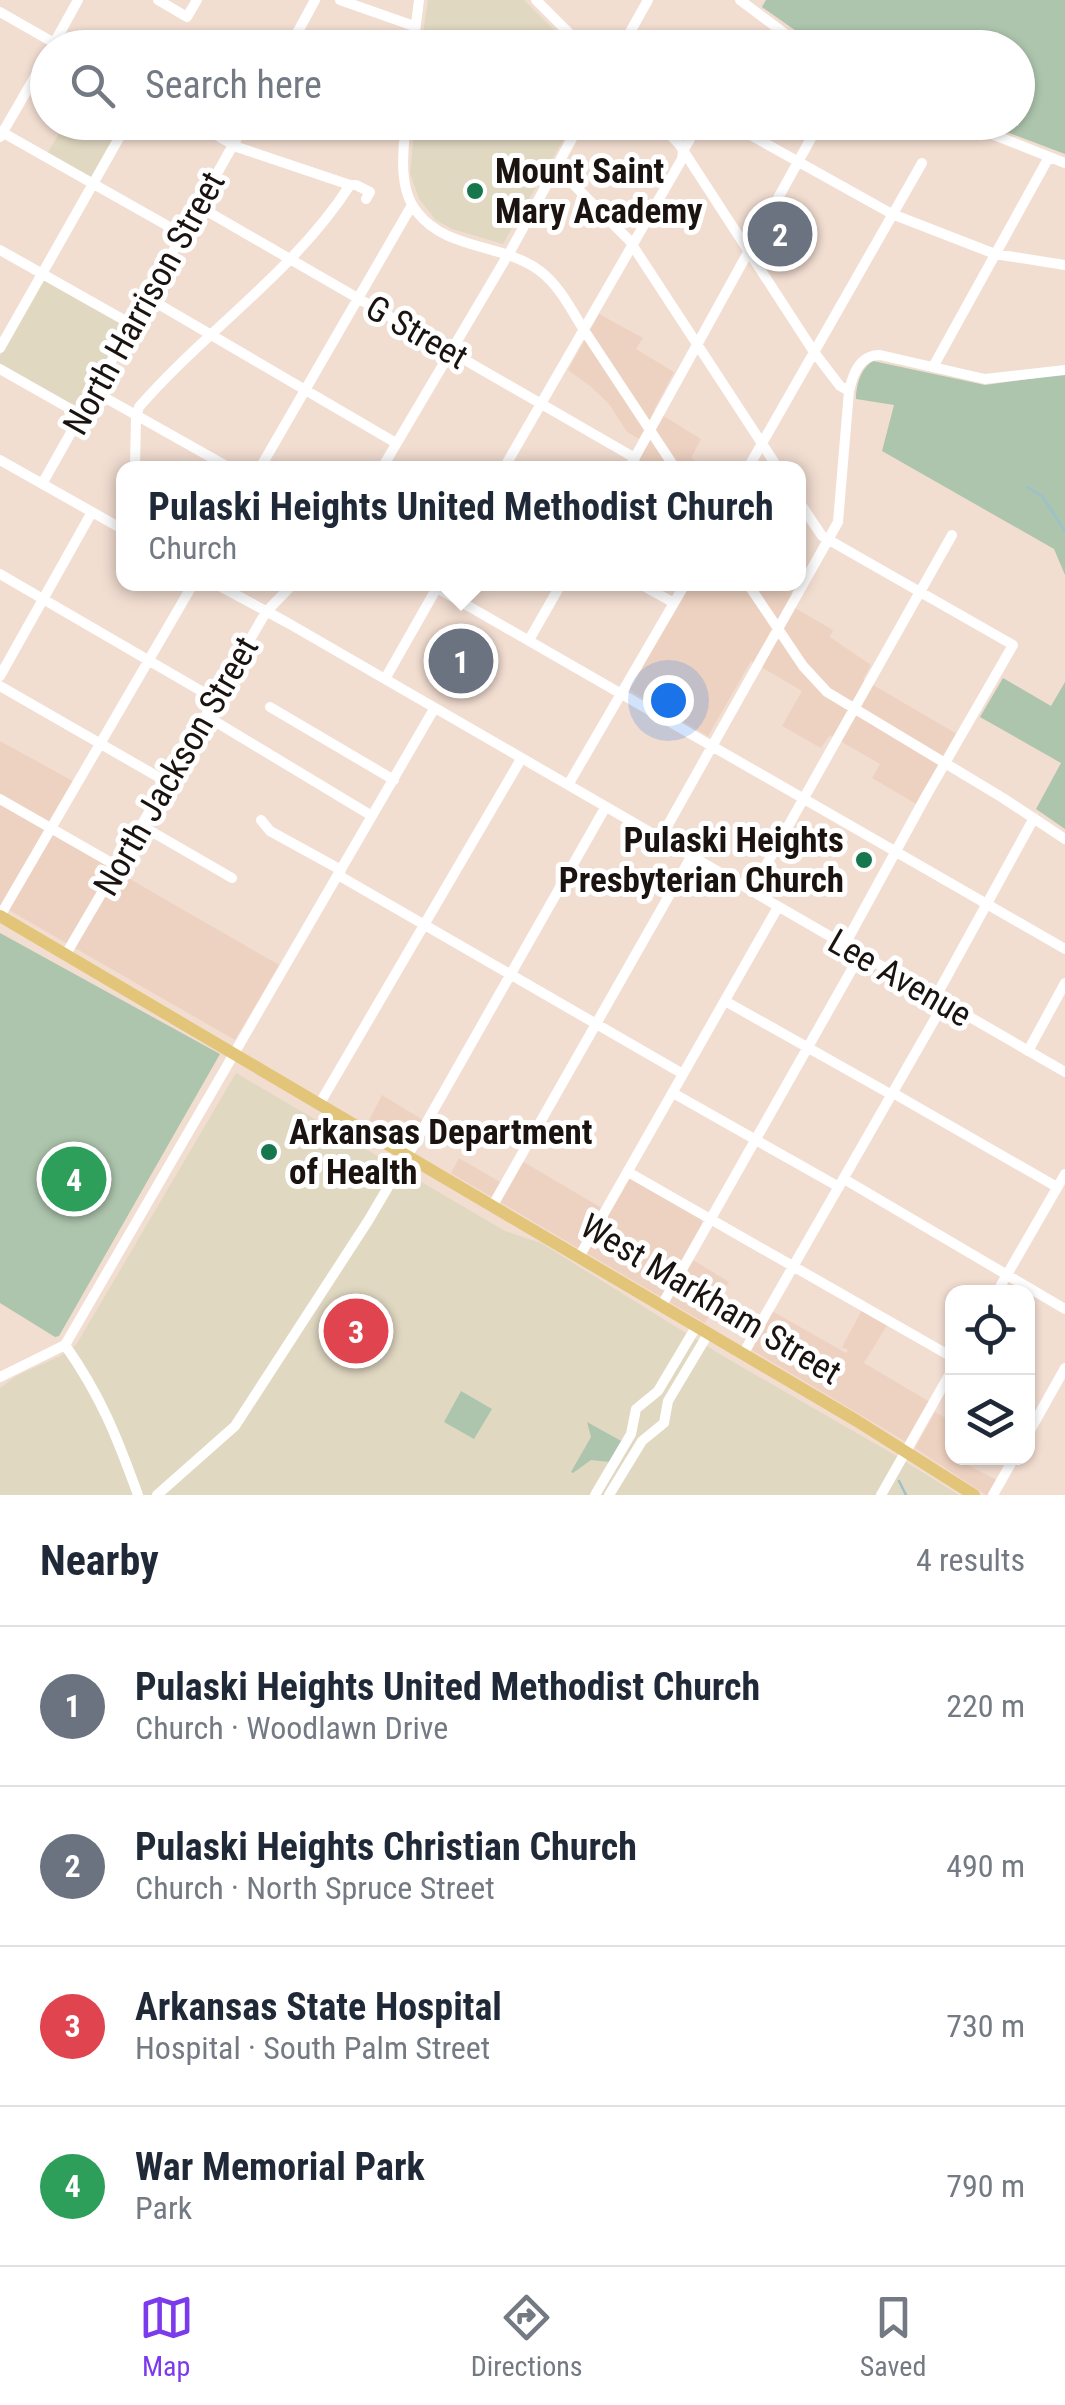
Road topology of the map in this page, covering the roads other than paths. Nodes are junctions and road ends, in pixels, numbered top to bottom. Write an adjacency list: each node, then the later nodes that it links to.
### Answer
1 (78, 0): 13 (street)
2 (158, 0): 3 (street)
3 (197, 0)
4 (316, 0): 14 (street)
5 (340, 0): 11 (street)
6 (419, 0): 11 (street)
7 (536, 0): 16 (street)
8 (648, 0): 17 (street)
9 (740, 0): 18 (street)
10 (0, 12): 12 (street)
11 (414, 26): 15 (street)
12 (30, 30)
13 (64, 30)
14 (299, 30)
15 (414, 30)
16 (566, 30)
17 (631, 30)
18 (780, 30)
19 (30, 85): 20 (street)
20 (1, 134): 38 (street)
21 (118, 140): 38 (street)
22 (225, 140): 31 (street)
23 (237, 140): 31 (street, North Harrison Street)
24 (405, 140): 41 (street)
25 (572, 140): 37 (street)
26 (674, 140): 32 (street)
27 (690, 140): 32 (street)
28 (758, 140): 34 (street)
29 (810, 140): 34 (street)
30 (1006, 140): 33 (street)
31 (234, 145): 39 (street); 42 (street, North Harrison Street)
32 (684, 151): 45 (street); 47 (street)
33 (1050, 157): 36 (street); 49 (street)
34 (797, 162): 43 (street); 47 (street)
35 (922, 163): 43 (street)
36 (1065, 163)
37 (557, 168): 45 (street); 48 (street)
38 (93, 184): 44 (street); 52 (street)
39 (350, 185): 40 (street); 50 (street)
40 (366, 199)
41 (412, 205): 48 (street); 54 (street)
42 (198, 206): 44 (street, North Harrison Street); 50 (street, G Street)
43 (892, 214): 49 (street); 61 (street)
44 (182, 234): 53 (street, North Harrison Street)
45 (633, 246): 56 (street); 58 (street)
46 (0, 250): 52 (street)
47 (747, 250): 58 (street); 61 (street)
48 (508, 254): 56 (street); 60 (street)
49 (996, 254): 51 (street); 62 (street)
50 (290, 259): 54 (street, G Street); 57 (street)
51 (1065, 265)
52 (43, 274): 55 (street); 59 (street)
53 (148, 298): 55 (street, North Harrison Street); 57 (street)
54 (358, 298): 60 (street, G Street); 65 (street)
55 (132, 325): 67 (street, North Harrison Street)
56 (584, 330): 68 (street); 71 (street)
57 (209, 334): 65 (street); 70 (street)
58 (696, 344): 71 (street); 73 (street)
59 (0, 348)
60 (450, 352): 68 (street, G Street); 72 (street)
61 (814, 352): 66 (street); 73 (street)
62 (933, 367): 64 (street); 66 (street)
63 (0, 369): 69 (street)
64 (1065, 370)
65 (305, 390): 72 (street); 77 (street)
66 (849, 390): 90 (street)
67 (95, 392): 69 (street, North Harrison Street); 70 (street)
68 (541, 404): 79 (street); 80 (street, G Street)
69 (81, 415): 85 (street, North Harrison Street)
70 (136, 416): 75 (street); 76 (street)
71 (651, 431): 81 (street); 82 (street)
72 (396, 443): 78 (street)
73 (762, 444): 83 (street); 84 (street)
74 (0, 460): 85 (street)
75 (135, 461)
76 (217, 461)
77 (264, 461)
78 (386, 461)
79 (508, 461)
80 (629, 461)
81 (633, 461)
82 (670, 461)
83 (752, 461)
84 (773, 461)
85 (42, 484): 86 (street)
86 (92, 512): 88 (street); 104 (street)
87 (806, 512): 90 (street)
88 (116, 526)
89 (952, 534): 103 (street)
90 (829, 540): 92 (street); 103 (street)
91 (0, 574): 104 (street)
92 (806, 579)
93 (189, 591): 109 (street)
94 (228, 591): 106 (street, Lee Avenue)
95 (286, 591): 106 (street, North Jackson Street)
96 (432, 591): 111 (street)
97 (445, 591): 108 (street)
98 (557, 591): 108 (street)
99 (653, 591): 105 (street)
100 (681, 591): 105 (street)
101 (753, 591): 107 (street)
102 (799, 591): 107 (street)
103 (920, 592): 117 (street); 122 (street)
104 (42, 598): 109 (street); 110 (street)
105 (674, 603): 113 (street)
106 (266, 612): 111 (street, Lee Avenue); 114 (street, North Jackson Street)
107 (777, 628): 117 (street); 120 (street)
108 (529, 640): 113 (street)
109 (149, 659): 114 (street); 119 (street)
110 (0, 676)
111 (385, 679): 116 (street, Lee Avenue)
112 (0, 686): 119 (street)
113 (620, 694): 120 (street); 125 (street)
114 (215, 699): 118 (street, North Jackson Street)
115 (270, 707): 123 (street)
116 (434, 709): 121 (street, Lee Avenue); 123 (street)
117 (853, 709): 122 (street); 127 (street)
118 (206, 716): 124 (street, North Jackson Street); 129 (street)
119 (100, 742): 124 (street); 133 (street)
120 (711, 747): 127 (street); 134 (street)
121 (521, 759): 125 (street, Lee Avenue); 145 (street)
122 (945, 764): 130 (street); 136 (street)
123 (394, 780): 129 (street)
124 (167, 782): 132 (street, North Jackson Street)
125 (568, 786): 128 (street, Lee Avenue)
126 (0, 799): 133 (street)
127 (802, 800): 136 (street); 141 (street)
128 (605, 808): 134 (street, Lee Avenue); 150 (street)
129 (372, 816): 139 (street)
130 (1034, 818): 135 (street); 142 (street)
131 (261, 820): 139 (street)
132 (142, 826): 138 (street, North Jackson Street); 140 (street)
133 (51, 828): 138 (street); 144 (street)
134 (660, 839): 137 (street, Lee Avenue)
135 (1065, 840)
136 (895, 853): 142 (street); 146 (street)
137 (691, 857): 141 (street, Lee Avenue); 154 (street)
138 (118, 866): 148 (street, North Jackson Street)
139 (339, 872): 145 (street); 157 (street)
140 (232, 878)
141 (751, 892): 143 (street, Lee Avenue)
142 (986, 904): 147 (street); 153 (street)
143 (778, 907): 146 (street, Lee Avenue); 152 (street)
144 (0, 916): 148 (main road, West Markham Street)
145 (423, 924): 150 (street); 162 (street)
146 (844, 946): 149 (street, Lee Avenue)
147 (1065, 950)
148 (66, 954): 157 (main road, West Markham Street)
149 (860, 955): 153 (street, Lee Avenue); 155 (street)
150 (510, 974): 154 (street); 164 (street)
151 (1065, 982): 156 (street)
152 (726, 1000): 155 (street); 159 (street)
153 (940, 1001): 156 (street, Lee Avenue); 161 (street)
154 (596, 1024): 159 (street); 169 (street)
155 (809, 1048): 161 (street); 163 (street)
156 (1028, 1050): 158 (street, Lee Avenue)
157 (234, 1053): 162 (main road, West Markham Street); 178 (street)
158 (1065, 1072)
159 (683, 1074): 160 (street)
160 (673, 1093): 163 (street); 165 (street)
161 (893, 1094): 167 (street); 168 (street)
162 (320, 1103): 164 (main road, West Markham Street)
163 (756, 1140): 167 (street); 170 (street)
164 (408, 1155): 169 (main road, West Markham Street); 193 (street)
165 (628, 1172): 170 (street); 171 (street)
166 (1065, 1174): 168 (street)
167 (841, 1183): 172 (street); 173 (street)
168 (1057, 1187): 173 (street)
169 (493, 1205): 171 (main road, West Markham Street)
170 (711, 1219): 172 (street); 175 (street)
171 (579, 1256): 175 (main road, West Markham Street)
172 (794, 1265): 179 (street); 180 (street)
173 (1008, 1275): 174 (street); 176 (street)
174 (1002, 1285)
175 (662, 1305): 177 (main road, West Markham Street)
176 (1065, 1309)
177 (702, 1331): 180 (main road, West Markham Street); 184 (street); 185 (street)
178 (65, 1345): 183 (street); 192 (street)
179 (945, 1353)
180 (743, 1354): 189 (main road, West Markham Street)
181 (1065, 1368): 187 (street)
182 (949, 1375): 189 (street)
183 (0, 1377)
184 (645, 1401): 185 (street); 186 (street)
185 (666, 1414): 188 (street)
186 (634, 1422): 188 (street); 194 (street)
187 (1035, 1422)
188 (654, 1432): 195 (street)
189 (906, 1451): 191 (street); 198 (main road, West Markham Street)
190 (1010, 1465): 199 (street)
191 (889, 1481): 196 (street); 197 (street)
192 (138, 1495)
193 (157, 1495)
194 (595, 1495)
195 (610, 1495)
196 (881, 1495)
197 (896, 1495)
198 (974, 1495)
199 (993, 1495)

